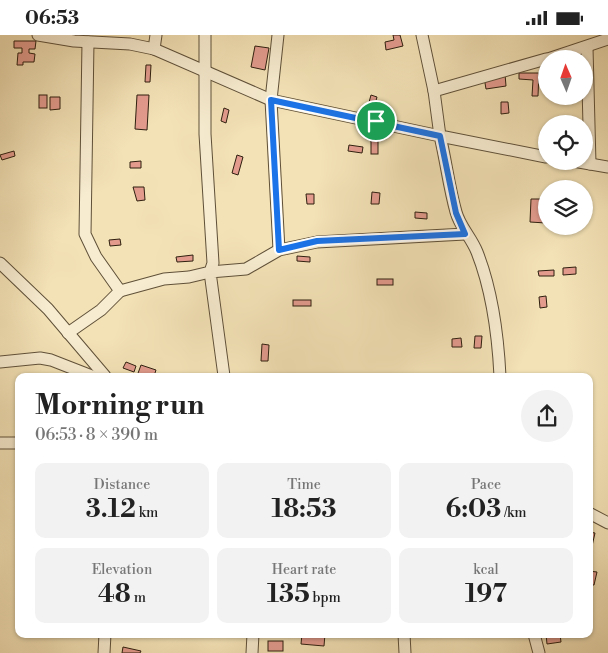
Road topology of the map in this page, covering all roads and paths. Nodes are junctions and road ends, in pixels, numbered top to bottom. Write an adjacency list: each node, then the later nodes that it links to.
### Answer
1 (38, 35): 6 (street)
2 (156, 35): 10 (street)
3 (205, 35): 13 (street)
4 (278, 35): 15 (street)
5 (422, 35): 14 (street)
6 (67, 37): 8 (street)
7 (608, 39): 9 (street)
8 (88, 42): 10 (street); 25 (street)
9 (587, 48): 11 (street); 16 (street)
10 (154, 49): 13 (street)
11 (580, 50)
12 (538, 62): 14 (street)
13 (204, 70): 15 (street); 24 (street)
14 (434, 91): 17 (street)
15 (271, 100): 17 (street); 22 (street)
16 (589, 115)
17 (440, 136): 18 (street); 21 (street)
18 (538, 155)
19 (593, 164): 20 (street)
20 (608, 167)
21 (465, 234): 22 (street); 31 (street)
22 (279, 250): 24 (street)
23 (0, 263): 26 (street)
24 (210, 272): 25 (street); 30 (street)
25 (120, 291): 26 (street)
26 (68, 333): 29 (street)
27 (0, 362): 28 (street)
28 (84, 373)
29 (102, 373)
30 (224, 373)
31 (500, 373)
32 (0, 443): 33 (street)
33 (15, 443)
34 (593, 515): 35 (street)
35 (608, 523)
36 (105, 638): 40 (street)
37 (253, 638): 41 (street)
38 (404, 638): 42 (street)
39 (535, 638): 43 (street)
40 (104, 653)
41 (252, 653)
42 (405, 653)
43 (539, 653)

